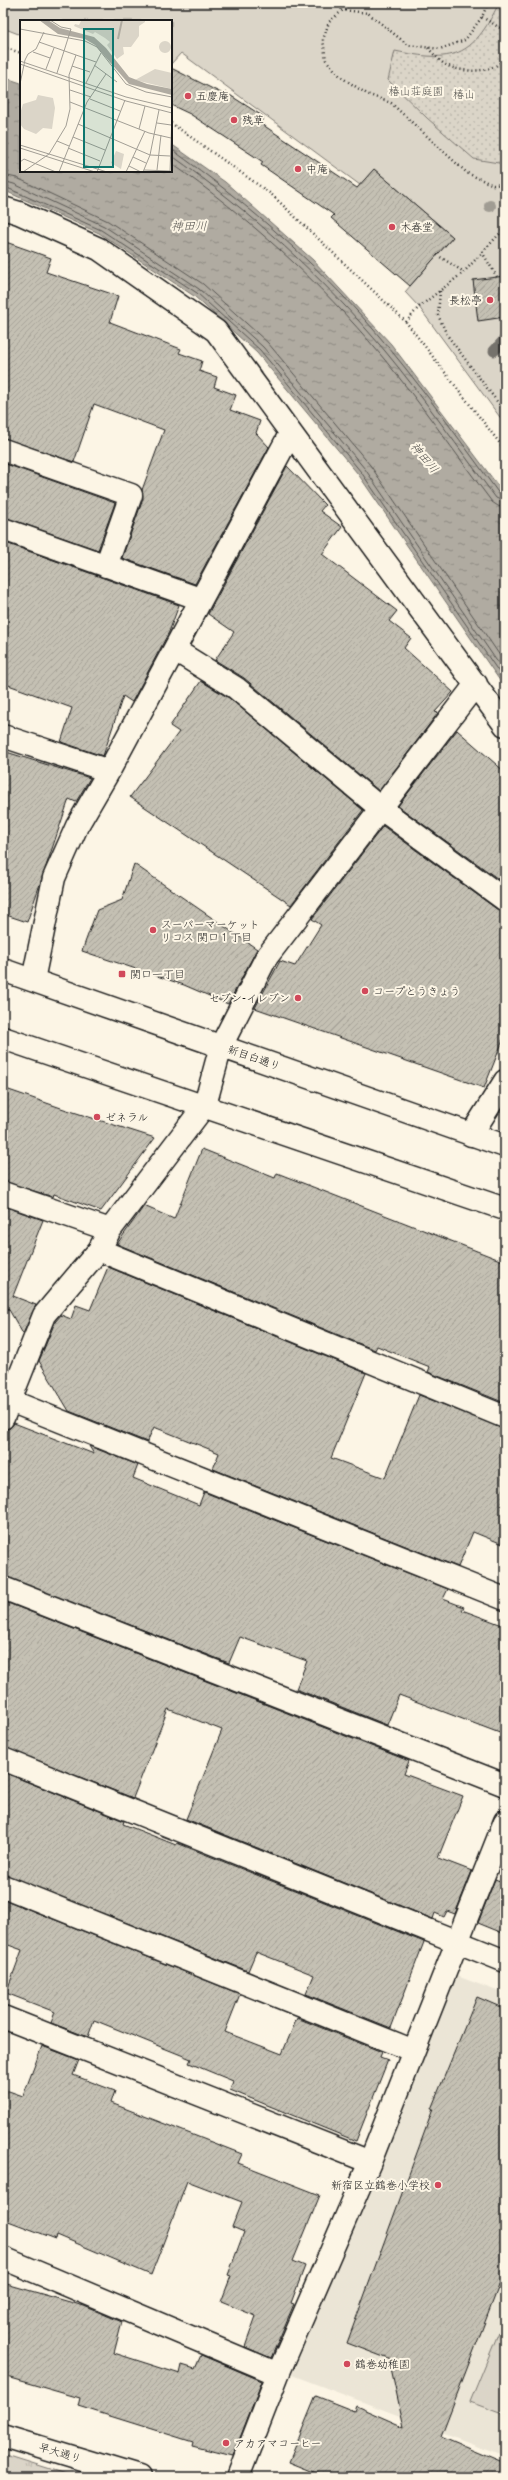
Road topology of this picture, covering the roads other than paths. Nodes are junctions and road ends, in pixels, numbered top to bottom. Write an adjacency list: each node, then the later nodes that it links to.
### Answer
1 (3, 208): 2 (street)
2 (290, 434): 6 (street); 8 (street)
3 (3, 450): 5 (street)
4 (3, 529): 5 (street)
5 (106, 566): 6 (street)
6 (200, 599): 7 (street)
7 (174, 650): 11 (street); 12 (street)
8 (476, 684): 9 (street); 12 (street)
9 (505, 724)
10 (3, 736): 11 (street)
11 (110, 771): 15 (street)
12 (380, 808): 13 (street); 17 (street)
13 (505, 900)
14 (3, 970): 15 (street, 新目白通り)
15 (33, 980): 17 (street, 新目白通り)
16 (3, 1038): 19 (street)
17 (221, 1046): 19 (street); 20 (street, 新目白通り)
18 (505, 1081): 20 (street)
19 (205, 1105): 23 (street); 24 (street)
20 (471, 1136): 21 (street, 新目白通り)
21 (505, 1146)
22 (3, 1193): 24 (street)
23 (505, 1209)
24 (110, 1230): 25 (street)
25 (99, 1250): 26 (street); 27 (street)
26 (5, 1405): 29 (street)
27 (505, 1417)
28 (3, 1588): 31 (street)
29 (505, 1599)
30 (3, 1759): 34 (street)
31 (505, 1785)
32 (505, 1821): 34 (street)
33 (3, 1886): 37 (street)
34 (458, 1941): 35 (street); 37 (street)
35 (505, 1962)
36 (3, 2017): 38 (street)
37 (414, 2051): 38 (street)
38 (370, 2162): 40 (street)
39 (3, 2258): 40 (street)
40 (278, 2374): 43 (street)
41 (3, 2436): 42 (street, 早大通り)
42 (139, 2477)
43 (238, 2477)

